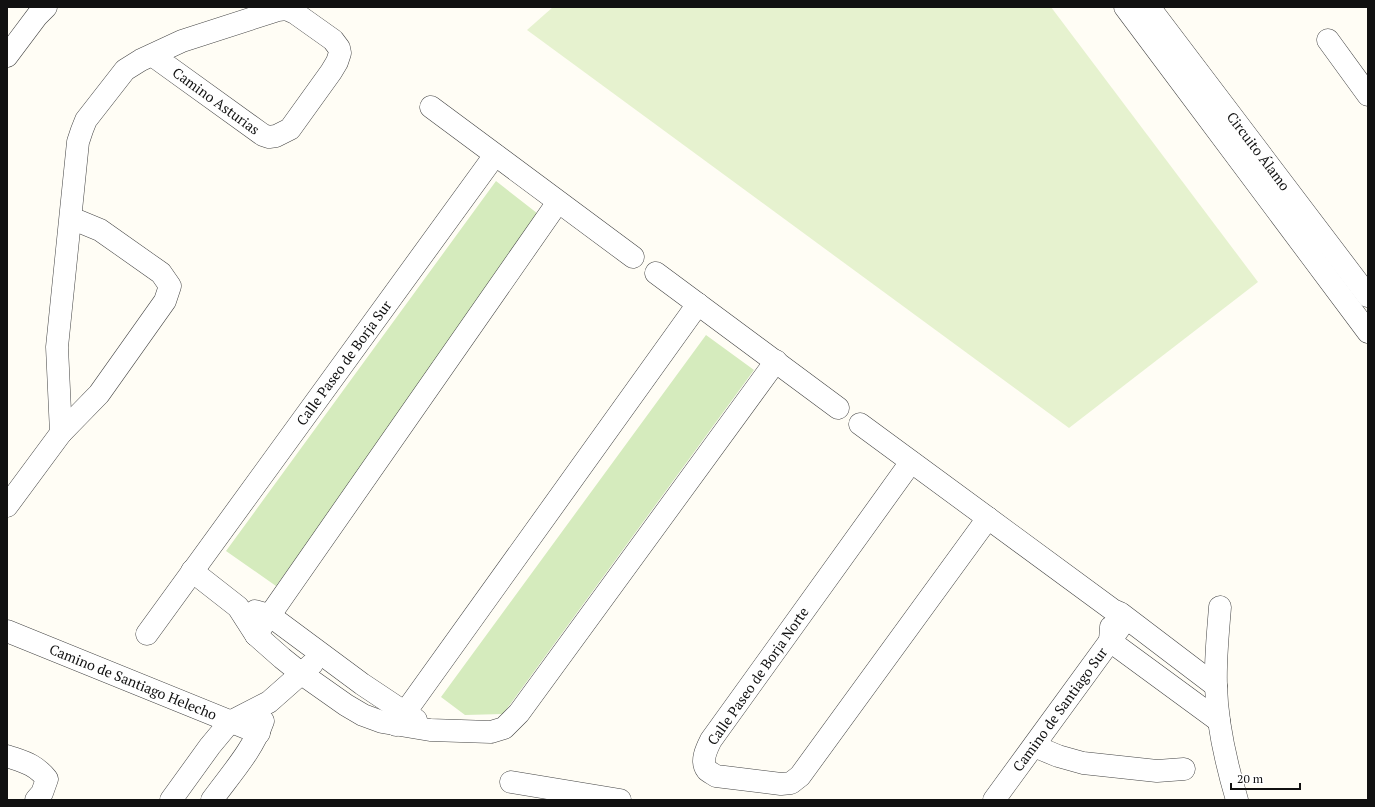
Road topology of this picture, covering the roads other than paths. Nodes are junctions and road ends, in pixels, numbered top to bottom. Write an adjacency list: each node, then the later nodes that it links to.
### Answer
1 (46, 7): 6 (street)
2 (1126, 7): 14 (street, Circuito Álamo)
3 (1149, 7): 15 (street, Circuito Álamo)
4 (1328, 40): 7 (street)
5 (152, 55): 5 (street, Camino Asturias); 11 (street, Camino Asturias)
6 (7, 56)
7 (1368, 95)
8 (431, 107): 9 (street)
9 (495, 155): 10 (street); 25 (street, Calle Paseo de Borja Sur)
10 (558, 202): 12 (street); 29 (street)
11 (71, 218): 21 (street, Camino Asturias); 21 (street)
12 (633, 257)
13 (656, 273): 16 (street)
14 (1332, 284): 15 (street, Circuito Álamo); 17 (street, Circuito Álamo)
15 (1368, 296)
16 (698, 304): 18 (street); 38 (street)
17 (1368, 332)
18 (776, 362): 19 (street); 38 (street)
19 (838, 408)
20 (860, 424): 22 (street)
21 (60, 433): 23 (street)
22 (911, 462): 24 (street); 24 (street, Calle Paseo de Borja Norte)
23 (7, 506)
24 (988, 518): 28 (street)
25 (192, 571): 26 (street); 31 (street, Calle Paseo de Borja Sur)
26 (238, 607): 29 (street); 32 (street)
27 (1220, 607): 36 (street)
28 (1119, 614): 33 (street, Camino de Santiago Sur); 36 (street)
29 (269, 615): 32 (street); 34 (street)
30 (7, 631): 40 (street, Camino de Santiago Helecho)
31 (147, 634)
32 (256, 635): 35 (street)
33 (1110, 641): 39 (street); 42 (street, Camino de Santiago Sur)
34 (322, 655): 35 (street); 38 (street)
35 (302, 674): 37 (street); 38 (street)
36 (1216, 686): 39 (street)
37 (269, 702): 40 (street); 41 (street)
38 (400, 719)
39 (1219, 721): 51 (street)
40 (230, 722): 41 (street, Camino de Santiago Helecho); 47 (street)
41 (259, 733): 48 (street)
42 (1034, 746): 44 (street); 50 (street, Camino de Santiago Sur)
43 (7, 756): 46 (street)
44 (1184, 769)
45 (511, 782): 49 (street)
46 (36, 800)
47 (171, 800)
48 (212, 800)
49 (620, 800)
50 (994, 800)
51 (1237, 800)

